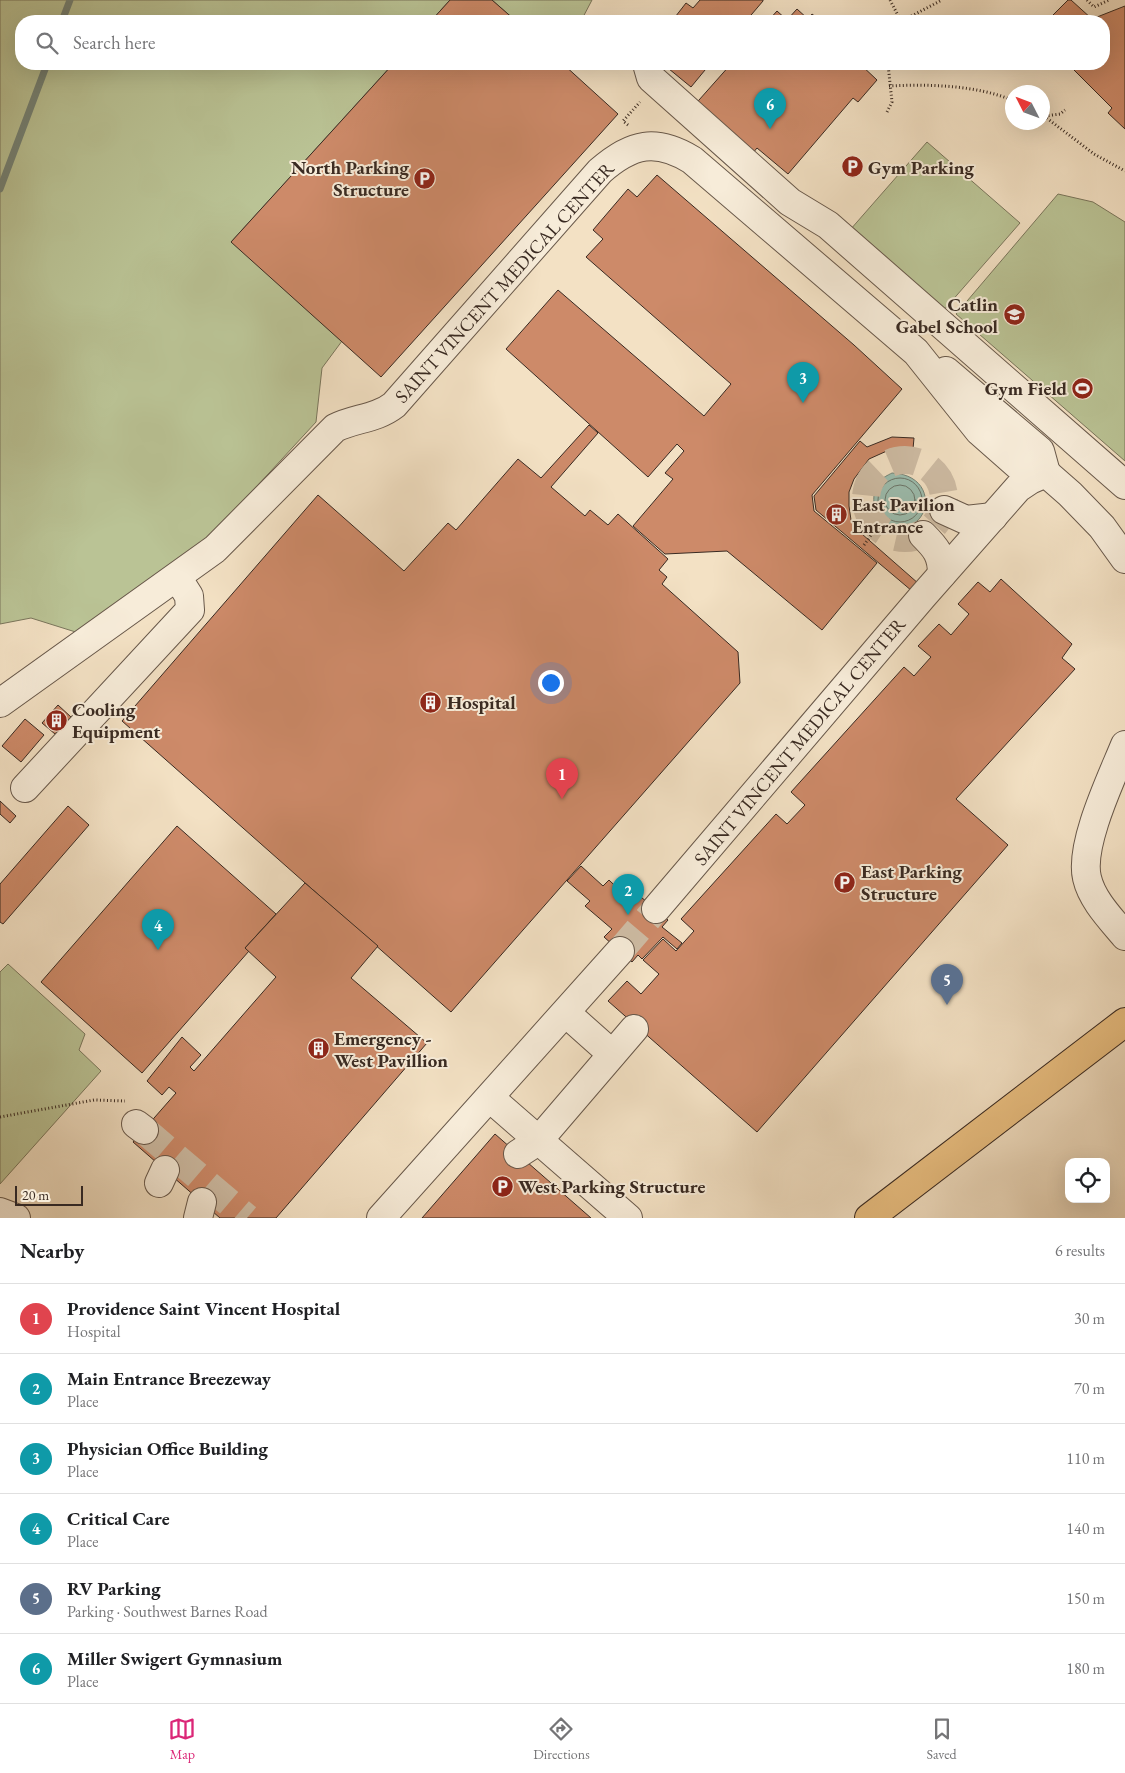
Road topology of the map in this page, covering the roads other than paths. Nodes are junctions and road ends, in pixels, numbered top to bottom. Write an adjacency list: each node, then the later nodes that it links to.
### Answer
1 (648, 70): 3 (lane)
2 (1046, 473): 5 (lane, SAINT VINCENT MEDICAL CENTER); 7 (lane, SAINT VINCENT MEDICAL CENTER); 9 (lane, SAINT VINCENT MEDICAL CENTER)
3 (1125, 485)
4 (944, 510): 5 (lane)
5 (993, 517): 8 (lane, SAINT VINCENT MEDICAL CENTER)
6 (923, 535): 8 (lane)
7 (1125, 559)
8 (942, 574): 13 (lane, SAINT VINCENT MEDICAL CENTER)
9 (177, 577): 10 (lane, SAINT VINCENT MEDICAL CENTER); 12 (lane)
10 (0, 703)
11 (1125, 745): 14 (lane)
12 (25, 788)
13 (656, 909)
14 (1125, 936)
15 (620, 951): 16 (lane)
16 (566, 1013): 19 (lane); 20 (lane)
17 (1125, 1022): 26 (main road)
18 (634, 1029): 19 (lane)
19 (612, 1054): 21 (lane)
20 (490, 1098): 21 (lane); 24 (lane)
21 (528, 1147): 25 (lane)
22 (0, 1212): 23 (lane)
23 (16, 1218)
24 (381, 1218)
25 (628, 1218)
26 (869, 1218)

